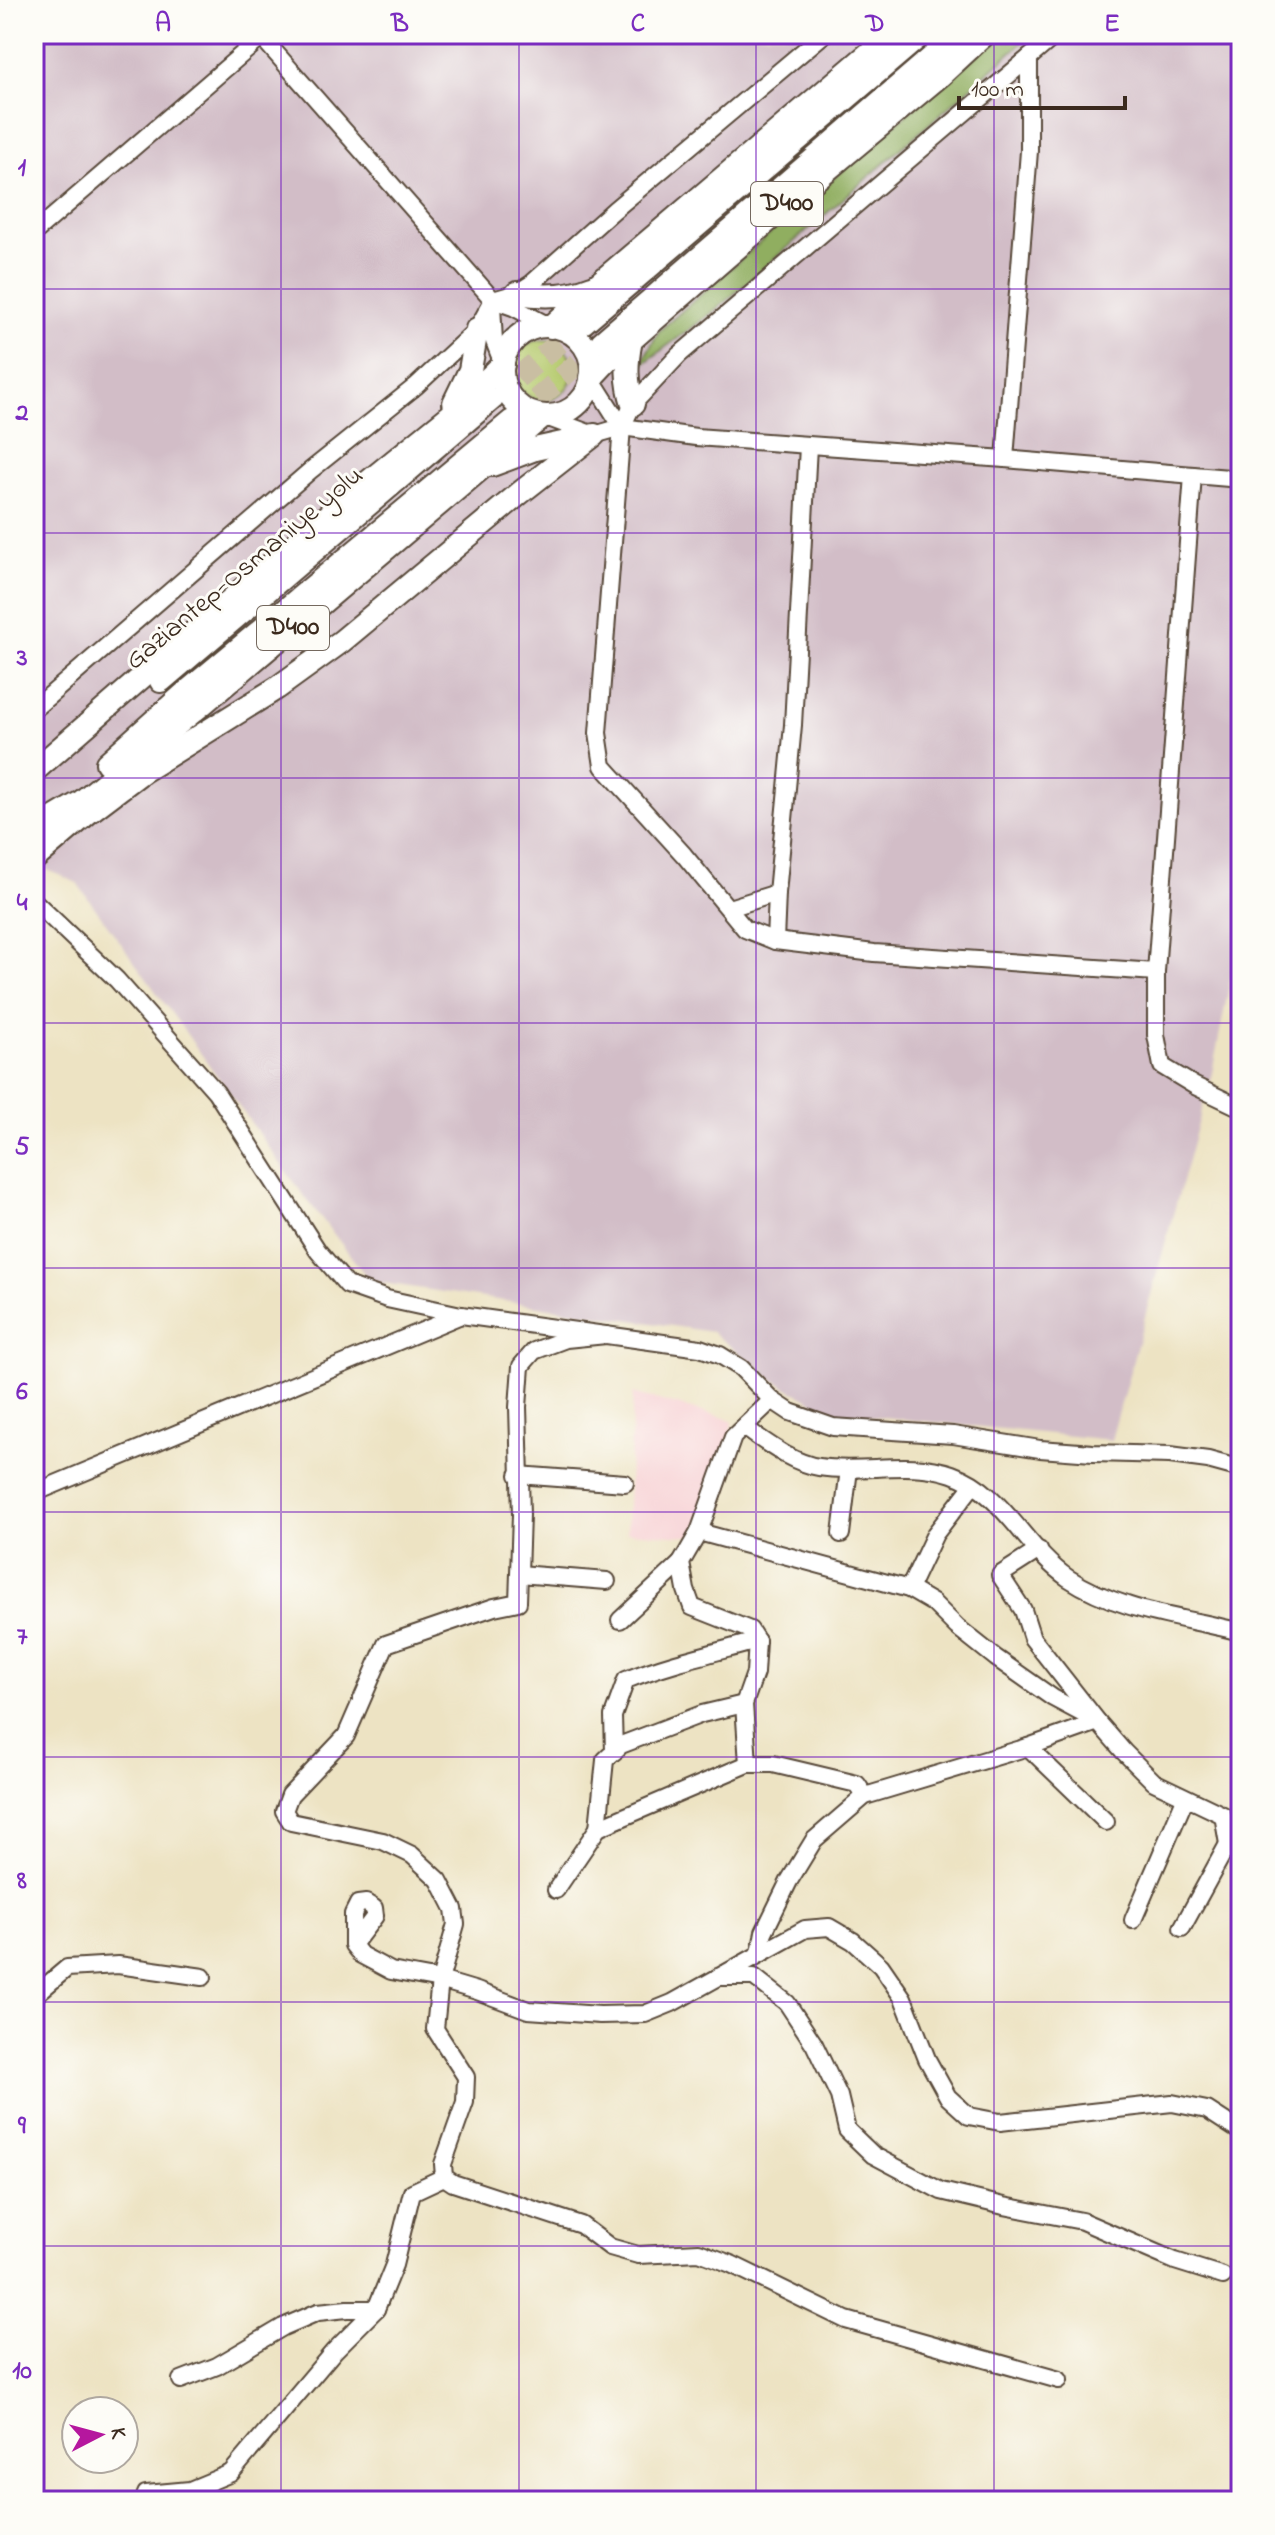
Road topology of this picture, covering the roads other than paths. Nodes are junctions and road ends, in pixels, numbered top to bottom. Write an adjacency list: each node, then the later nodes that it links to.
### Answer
1 (824, 34): 11 (street)
2 (892, 34): 10 (highway, D400)
3 (922, 34): 13 (highway)
4 (959, 34): 17 (highway)
5 (985, 34): 16 (highway, D400)
6 (1057, 34): 8 (street)
7 (261, 36): 9 (street); 12 (street)
8 (1029, 58): 21 (street); 28 (street)
9 (34, 233)
10 (597, 285): 11 (highway, D400); 14 (highway, D400)
11 (517, 293): 12 (street)
12 (493, 300): 14 (street); 15 (street); 18 (street)
13 (583, 323)
14 (551, 327): 18 (highway, D400); 19 (highway)
15 (477, 329): 23 (highway, D400); 32 (street)
16 (631, 340): 19 (highway, D400); 21 (highway)
17 (602, 342)
18 (503, 364): 22 (highway); 23 (highway, D400)
19 (591, 378): 22 (highway, D400); 25 (street)
20 (492, 399): 34 (highway, Gaziantep-Osmaniye yolu / D400)
21 (633, 404): 25 (street)
22 (543, 416): 26 (street); 29 (highway, D400)
23 (444, 420): 33 (highway, D400)
24 (512, 421): 35 (highway, Gaziantep-Osmaniye yolu / D400)
25 (622, 427): 26 (street); 27 (street); 39 (street)
26 (594, 435): 29 (highway, D400); 36 (highway)
27 (808, 446): 28 (street); 37 (street)
28 (1005, 459): 30 (street)
29 (477, 473): 35 (highway, D400)
30 (1193, 475): 31 (street); 41 (street)
31 (1241, 479)
32 (34, 709)
33 (34, 771)
34 (34, 781)
35 (34, 828)
36 (34, 859)
37 (777, 893): 39 (street); 40 (street)
38 (34, 901): 43 (street)
39 (729, 908): 40 (street)
40 (775, 941): 41 (street)
41 (1156, 972): 42 (street)
42 (1241, 1108)
43 (461, 1315): 44 (street); 52 (street)
44 (606, 1335): 45 (street); 49 (street)
45 (772, 1400): 46 (street); 48 (street)
46 (745, 1428): 47 (street); 53 (street)
47 (849, 1469): 51 (street); 54 (street)
48 (1241, 1469)
49 (518, 1475): 50 (street); 57 (street)
50 (625, 1483)
51 (973, 1485): 55 (street); 59 (street)
52 (34, 1493)
53 (699, 1532): 56 (street); 59 (street)
54 (841, 1534)
55 (1039, 1550): 61 (street); 64 (street)
56 (681, 1563): 60 (street); 62 (street)
57 (519, 1574): 58 (street); 81 (street)
58 (607, 1581)
59 (909, 1589): 64 (street)
60 (620, 1620)
61 (1241, 1632)
62 (757, 1641): 63 (street); 66 (street)
63 (744, 1704): 66 (street); 67 (street)
64 (1098, 1722): 65 (street); 69 (street)
65 (1028, 1747): 68 (street); 70 (street)
66 (614, 1752): 71 (street)
67 (748, 1764): 68 (street); 71 (street)
68 (865, 1796): 78 (street)
69 (1185, 1799): 72 (street); 75 (street)
70 (1106, 1822)
71 (598, 1828): 74 (street)
72 (1228, 1844): 73 (street); 76 (street)
73 (1241, 1861)
74 (556, 1890)
75 (1133, 1920)
76 (1182, 1928)
77 (353, 1945): 81 (street)
78 (760, 1953): 80 (street); 83 (street)
79 (203, 1977): 82 (street)
80 (716, 1977): 81 (street); 85 (street)
81 (440, 1980): 84 (street)
82 (34, 1996)
83 (1241, 2132)
84 (444, 2177): 86 (street); 88 (street)
85 (1223, 2276)
86 (376, 2309): 87 (street); 89 (street)
87 (181, 2380)
88 (1059, 2380)
89 (144, 2501)

